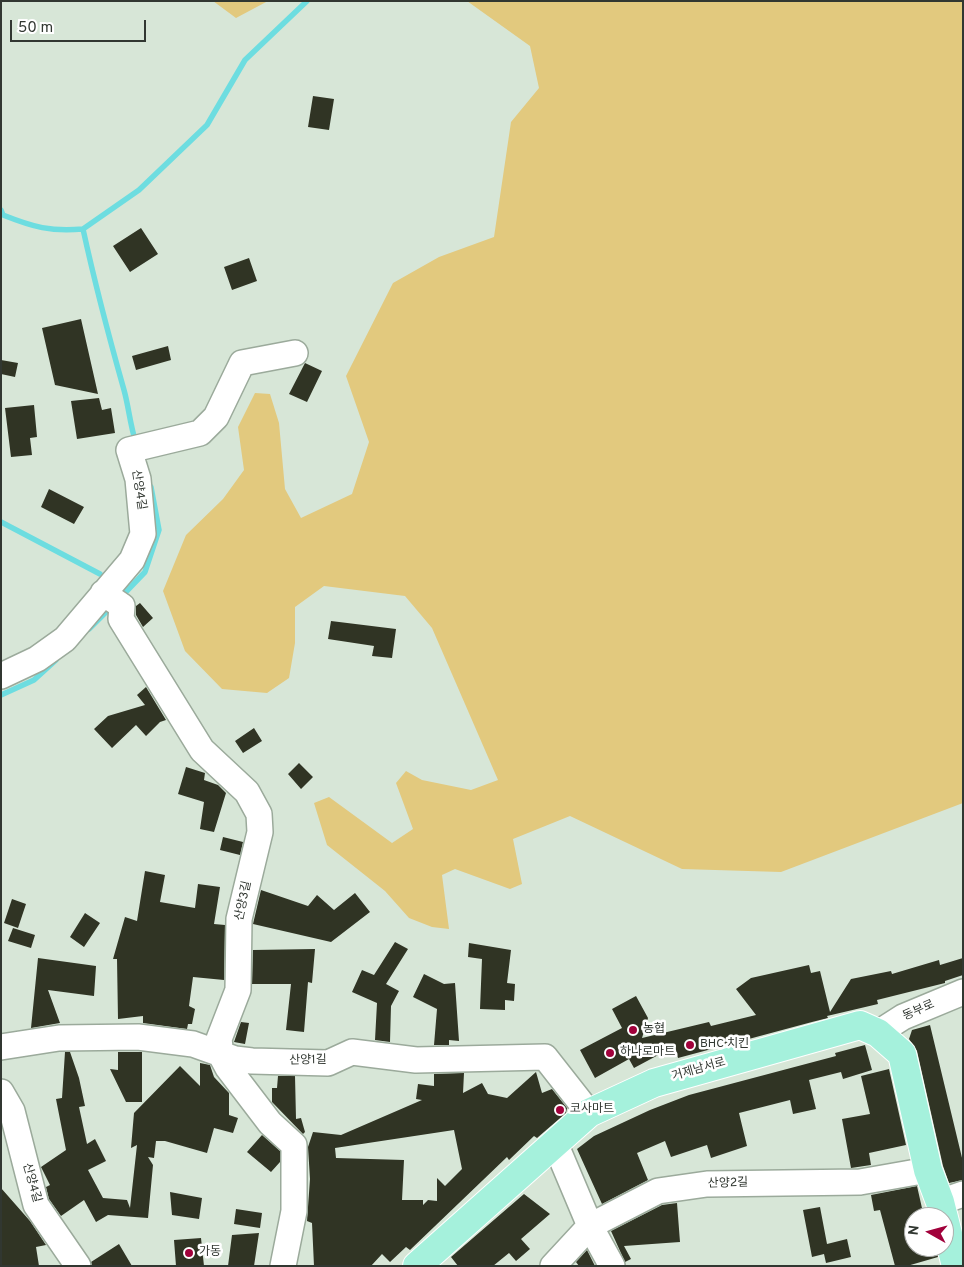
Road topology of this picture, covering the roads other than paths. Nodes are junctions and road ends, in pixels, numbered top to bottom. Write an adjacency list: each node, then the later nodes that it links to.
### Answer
1 (296, 353): 2 (street, 산양4길)
2 (112, 599): 3 (street, 산양4길); 7 (street, 산양3길)
3 (1, 676)
4 (963, 992): 5 (street, 동부로)
5 (878, 1033): 9 (main road, 거제남서로); 11 (main road, 거제남서로)
6 (1, 1048): 7 (street, 산양1길)
7 (221, 1055): 9 (street, 산양1길); 15 (street)
8 (1, 1092): 14 (street, 산양4길)
9 (589, 1113): 10 (main road, 거제남서로)
10 (555, 1143): 13 (street); 16 (main road, 거제남서로)
11 (928, 1170): 12 (main road, 거제남서로); 13 (street, 산양2길)
12 (951, 1198): 19 (main road, 거제남서로)
13 (590, 1226): 17 (street, 산양2길); 18 (street)
14 (78, 1266)
15 (283, 1266)
16 (417, 1266)
17 (553, 1266)
18 (612, 1266)
19 (956, 1266)

